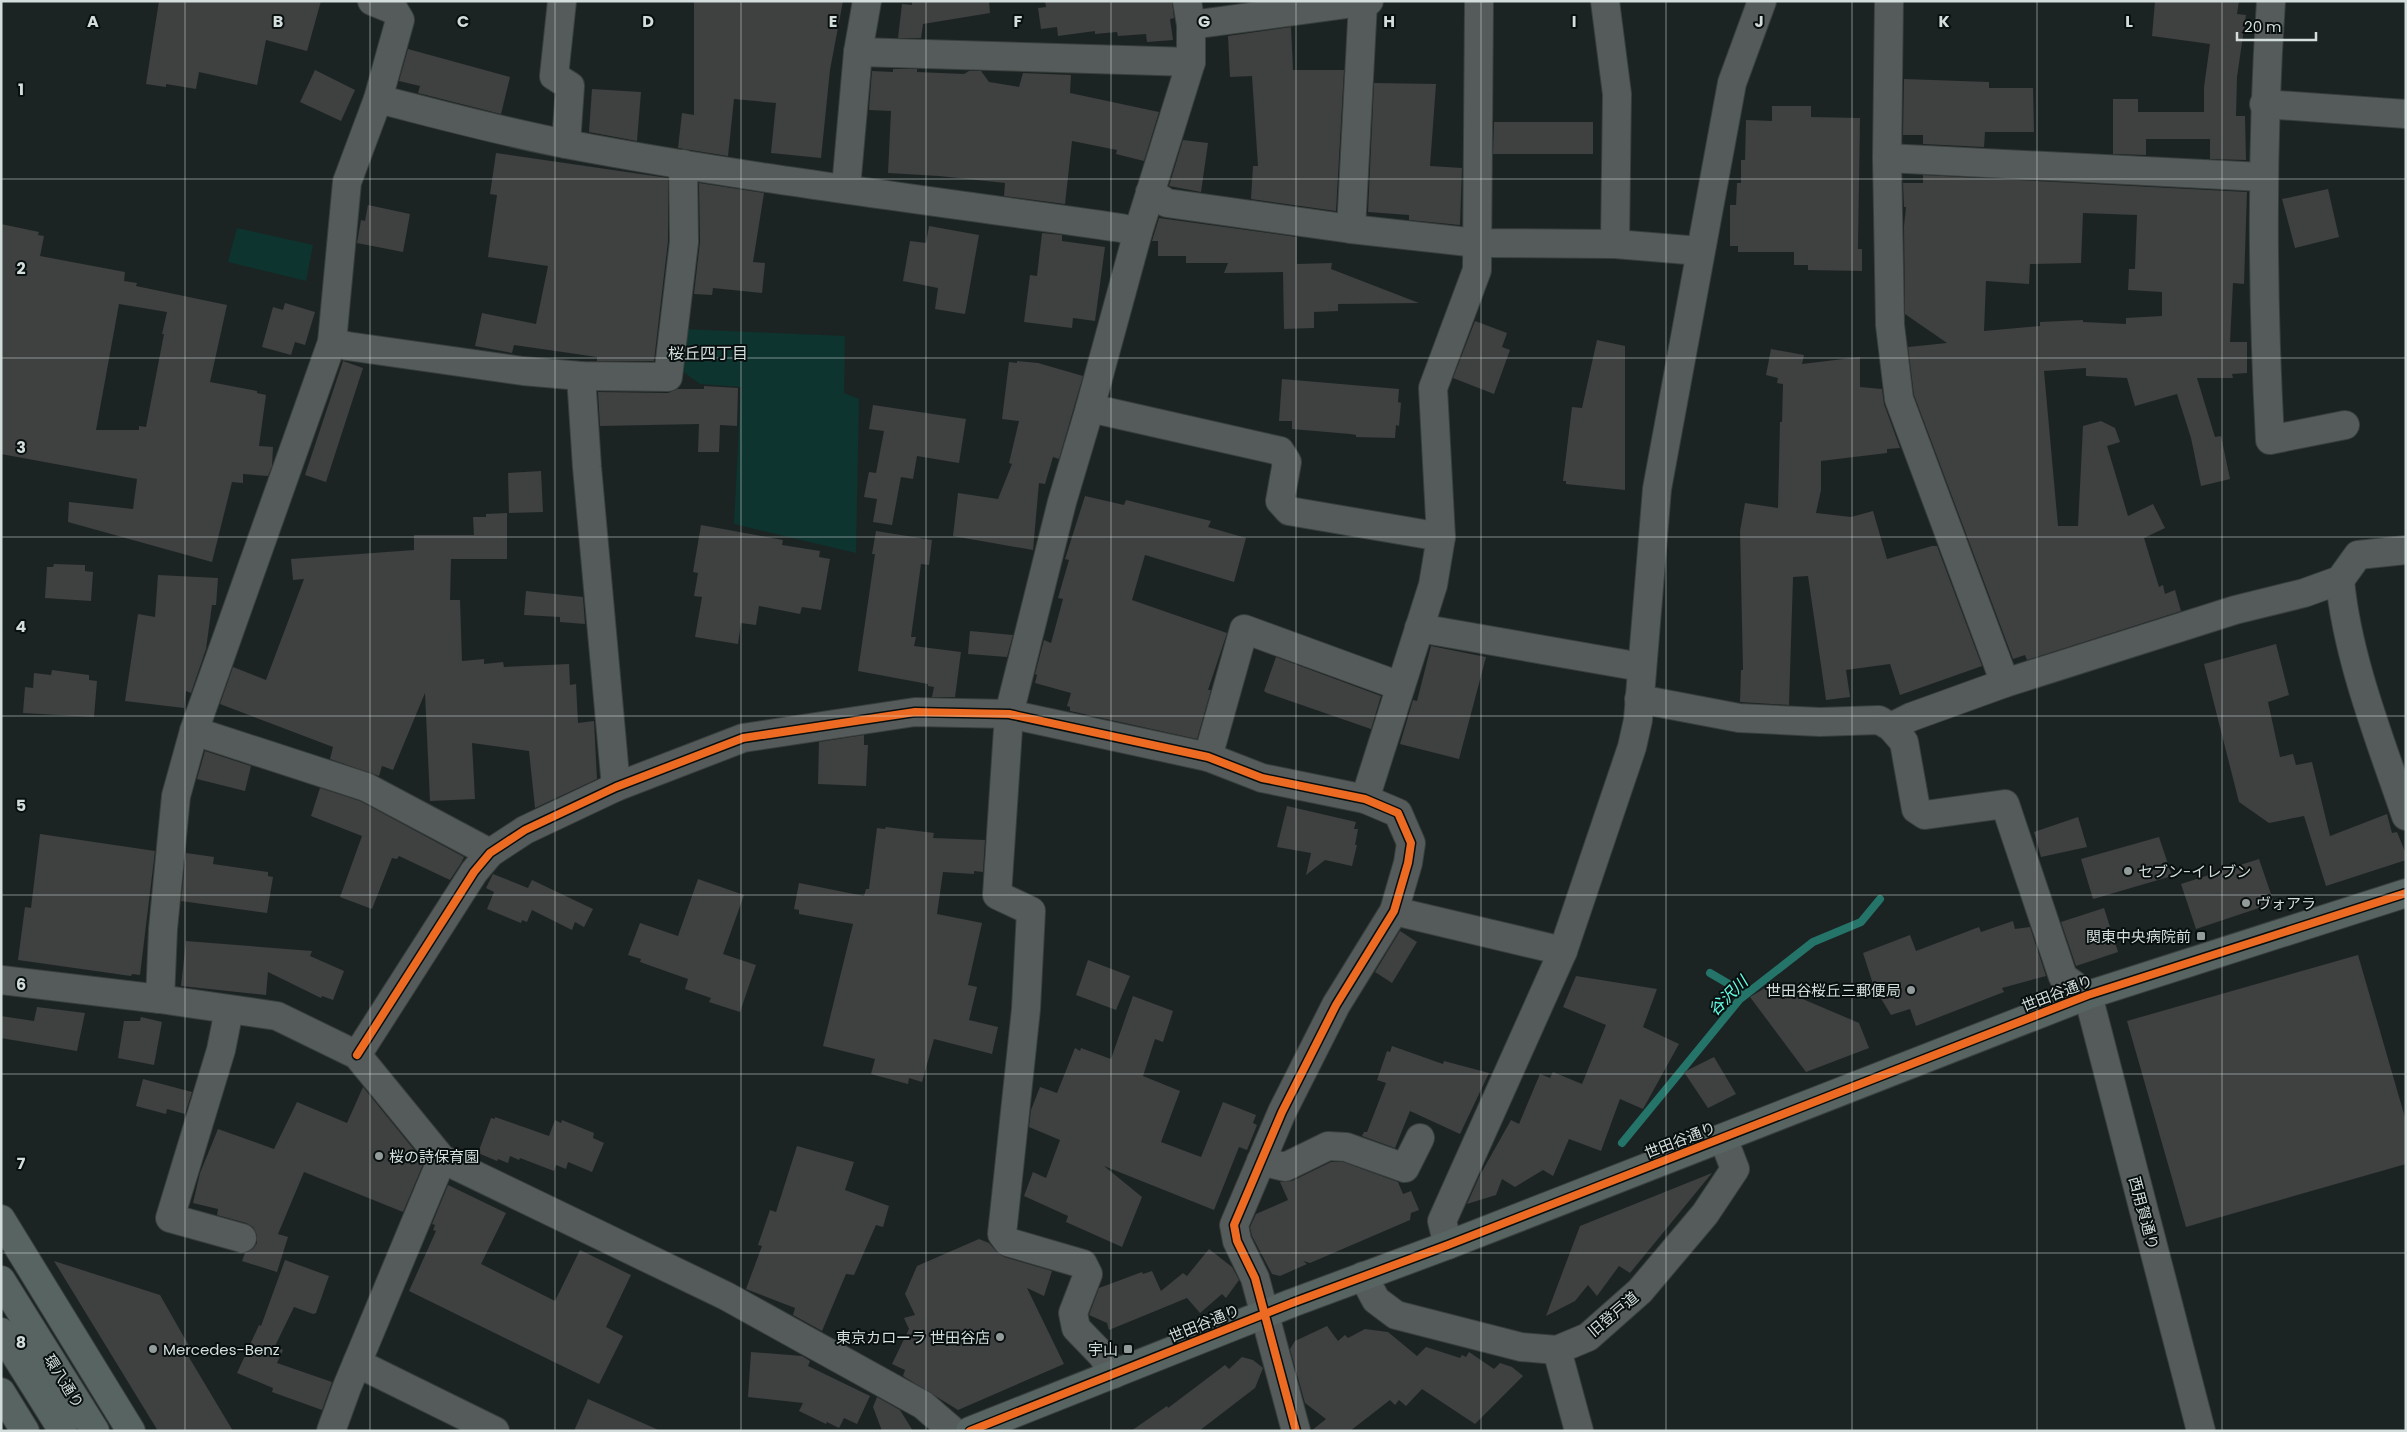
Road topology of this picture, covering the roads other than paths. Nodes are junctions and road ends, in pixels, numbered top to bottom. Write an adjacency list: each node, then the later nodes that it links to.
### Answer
1 (372, 1): 13 (street)
2 (562, 1): 16 (street)
3 (867, 1): 11 (street)
4 (1479, 1): 24 (street)
5 (1605, 1): 25 (street)
6 (1762, 1): 26 (street)
7 (1889, 1): 17 (street)
8 (2271, 1): 14 (street)
9 (1366, 2): 10 (street); 22 (street)
10 (1189, 13): 12 (street)
11 (858, 52): 12 (street); 20 (street)
12 (1191, 62): 21 (street)
13 (378, 99): 16 (street); 27 (street)
14 (2264, 104): 15 (street); 19 (street)
15 (2406, 114)
16 (566, 144): 18 (street)
17 (1887, 158): 19 (street); 36 (street)
18 (684, 164): 20 (street); 28 (street)
19 (2263, 177): 30 (street)
20 (846, 188): 23 (street)
21 (1150, 192): 22 (street); 23 (street)
22 (1351, 229): 24 (street)
23 (1138, 232): 29 (street)
24 (1477, 243): 25 (street); 31 (street)
25 (1615, 244): 26 (street)
26 (1700, 251): 35 (street)
27 (332, 342): 28 (street); 41 (street)
28 (581, 376): 43 (street)
29 (1090, 408): 31 (street); 39 (street)
30 (2345, 425)
31 (1441, 538): 34 (street)
32 (2406, 550): 33 (street)
33 (2340, 580): 36 (street); 45 (street)
34 (1420, 628): 35 (street); 37 (street)
35 (1641, 667): 38 (street)
36 (2006, 683): 40 (street)
37 (1400, 686): 42 (street); 44 (street)
38 (1639, 699): 40 (street); 49 (street)
39 (1009, 714): 42 (street); 43 (street); 68 (street)
40 (1891, 727): 51 (street)
41 (194, 731): 46 (street); 52 (street)
42 (1208, 757): 44 (street)
43 (616, 787): 46 (street)
44 (1365, 799): 48 (street)
45 (2406, 816)
46 (490, 853): 54 (street)
47 (2406, 893): 51 (main road, 世田谷通り)
48 (1394, 911): 49 (street); 58 (street)
49 (1563, 951): 61 (street)
50 (1, 980): 52 (street)
51 (2088, 996): 56 (main road, 世田谷通り); 80 (street, 西用賀通り)
52 (160, 998): 53 (street)
53 (229, 1010): 54 (street); 60 (street)
54 (357, 1055): 57 (street)
55 (1420, 1138): 58 (street)
56 (1723, 1138): 61 (main road, 世田谷通り); 66 (street, 旧登戸道)
57 (442, 1159): 67 (street); 76 (street)
58 (1261, 1161): 64 (street)
59 (1, 1219): 73 (main road)
60 (242, 1238)
61 (1448, 1245): 62 (main road, 世田谷通り)
62 (1363, 1276): 64 (main road, 世田谷通り); 66 (street, 旧登戸道)
63 (1, 1280): 72 (main road, 環八通り)
64 (1263, 1314): 68 (main road, 世田谷通り); 78 (street)
65 (1, 1332): 71 (main road, 環八通り)
66 (1558, 1350): 79 (street)
67 (357, 1363): 74 (street); 75 (street)
68 (1114, 1374): 77 (main road, 世田谷通り)
69 (1, 1392): 70 (main road)
70 (25, 1431)
71 (63, 1431)
72 (95, 1431)
73 (131, 1431)
74 (331, 1431)
75 (495, 1431)
76 (953, 1431)
77 (970, 1431)
78 (1296, 1431)
79 (1579, 1431)
80 (2201, 1431)

